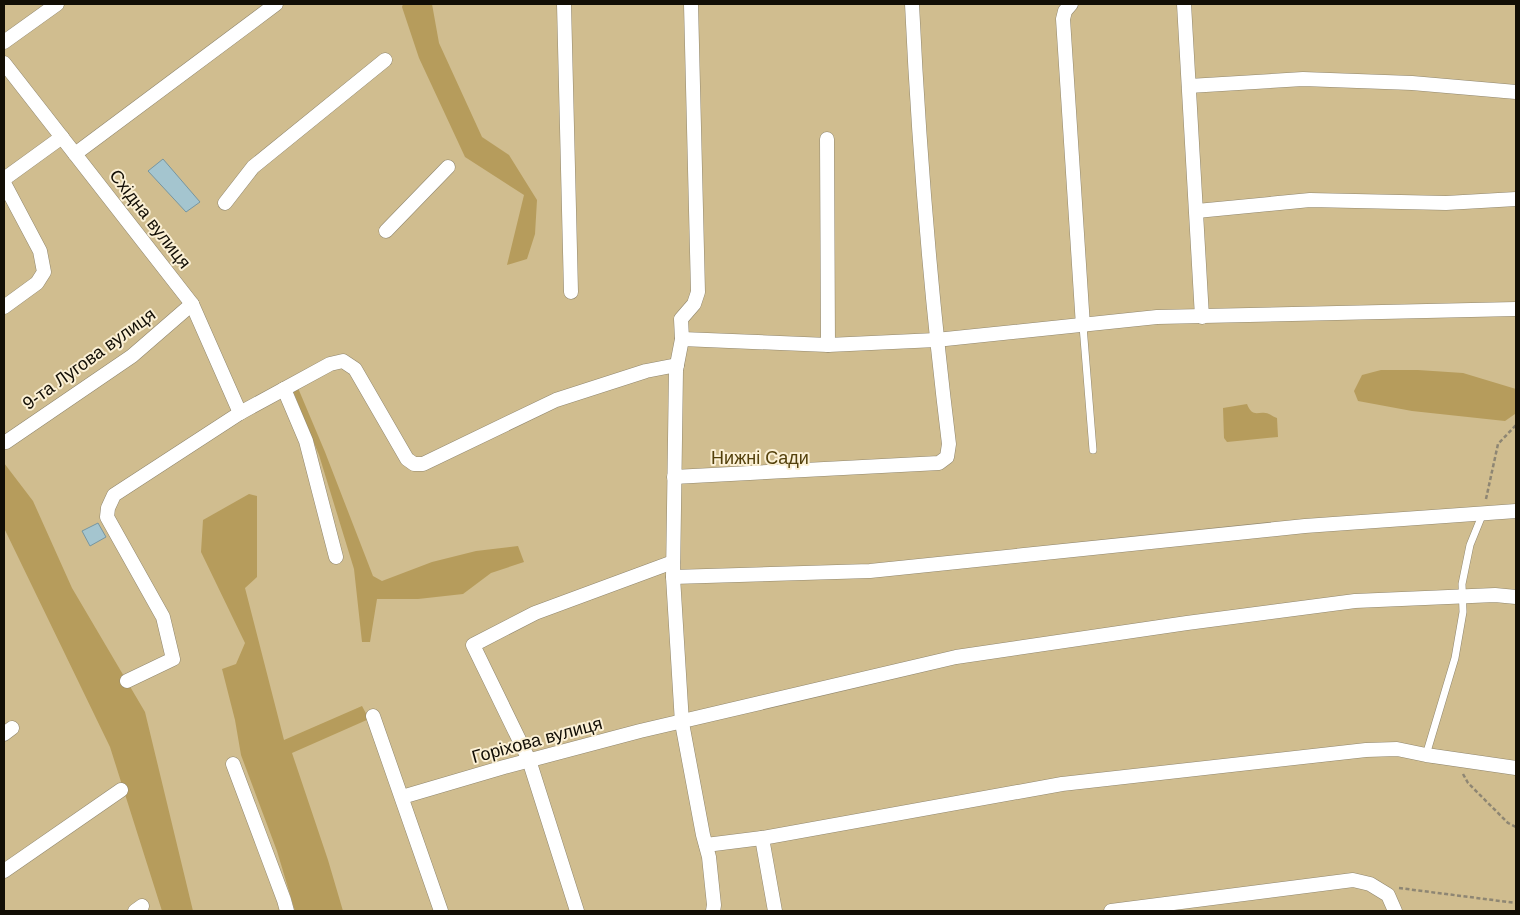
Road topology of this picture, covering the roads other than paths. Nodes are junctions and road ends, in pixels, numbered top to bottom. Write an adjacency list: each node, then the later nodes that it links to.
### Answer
1 (57, 4): 8 (street)
2 (276, 4): 15 (street)
3 (564, 4): 23 (street)
4 (691, 4): 29 (street)
5 (912, 4): 30 (street)
6 (1071, 4): 28 (street)
7 (1184, 4): 11 (street)
8 (4, 42)
9 (385, 60): 20 (street)
10 (4, 63): 13 (street, Східна вулиця)
11 (1189, 86): 12 (street); 21 (street)
12 (1516, 92)
13 (62, 137): 15 (street, Східна вулиця); 17 (street)
14 (827, 138): 31 (street)
15 (75, 154): 24 (street, Східна вулиця)
16 (448, 167): 22 (street)
17 (4, 179)
18 (4, 183): 25 (street)
19 (1516, 199): 21 (street)
20 (225, 203)
21 (1197, 211): 27 (street)
22 (386, 231)
23 (571, 292)
24 (192, 304): 34 (street, Східна вулиця); 35 (street, 9-та Лугова вулиця)
25 (4, 307)
26 (1516, 309): 27 (street)
27 (1202, 317): 28 (street)
28 (1083, 326): 30 (street); 36 (lane)
29 (682, 339): 31 (street); 32 (street)
30 (936, 340): 31 (street); 37 (street)
31 (828, 345)
32 (677, 364): 33 (street); 37 (street)
33 (284, 389): 34 (street); 40 (street)
34 (240, 413): 45 (street)
35 (6, 442)
36 (1092, 450)
37 (674, 477): 41 (street)
38 (1516, 511): 39 (street)
39 (1484, 513): 42 (street); 43 (lane)
40 (336, 557)
41 (673, 562): 42 (street); 49 (street)
42 (673, 577): 47 (street)
43 (1463, 597): 44 (street, Горіхова вулиця); 47 (street, Горіхова вулиця); 48 (lane)
44 (1516, 597)
45 (127, 681)
46 (373, 716): 53 (street)
47 (682, 722): 49 (street, Горіхова вулиця); 55 (street)
48 (1426, 755): 51 (street); 54 (street)
49 (529, 760): 53 (street, Горіхова вулиця); 60 (street)
50 (233, 764): 58 (street)
51 (1516, 768)
52 (121, 790): 56 (street)
53 (402, 798): 59 (street)
54 (762, 838): 55 (street); 62 (street)
55 (706, 845): 61 (street)
56 (4, 871)
57 (1145, 909): 63 (street); 64 (street)
58 (287, 911)
59 (441, 911)
60 (577, 911)
61 (713, 911)
62 (775, 911)
63 (1111, 911)
64 (1395, 911)

